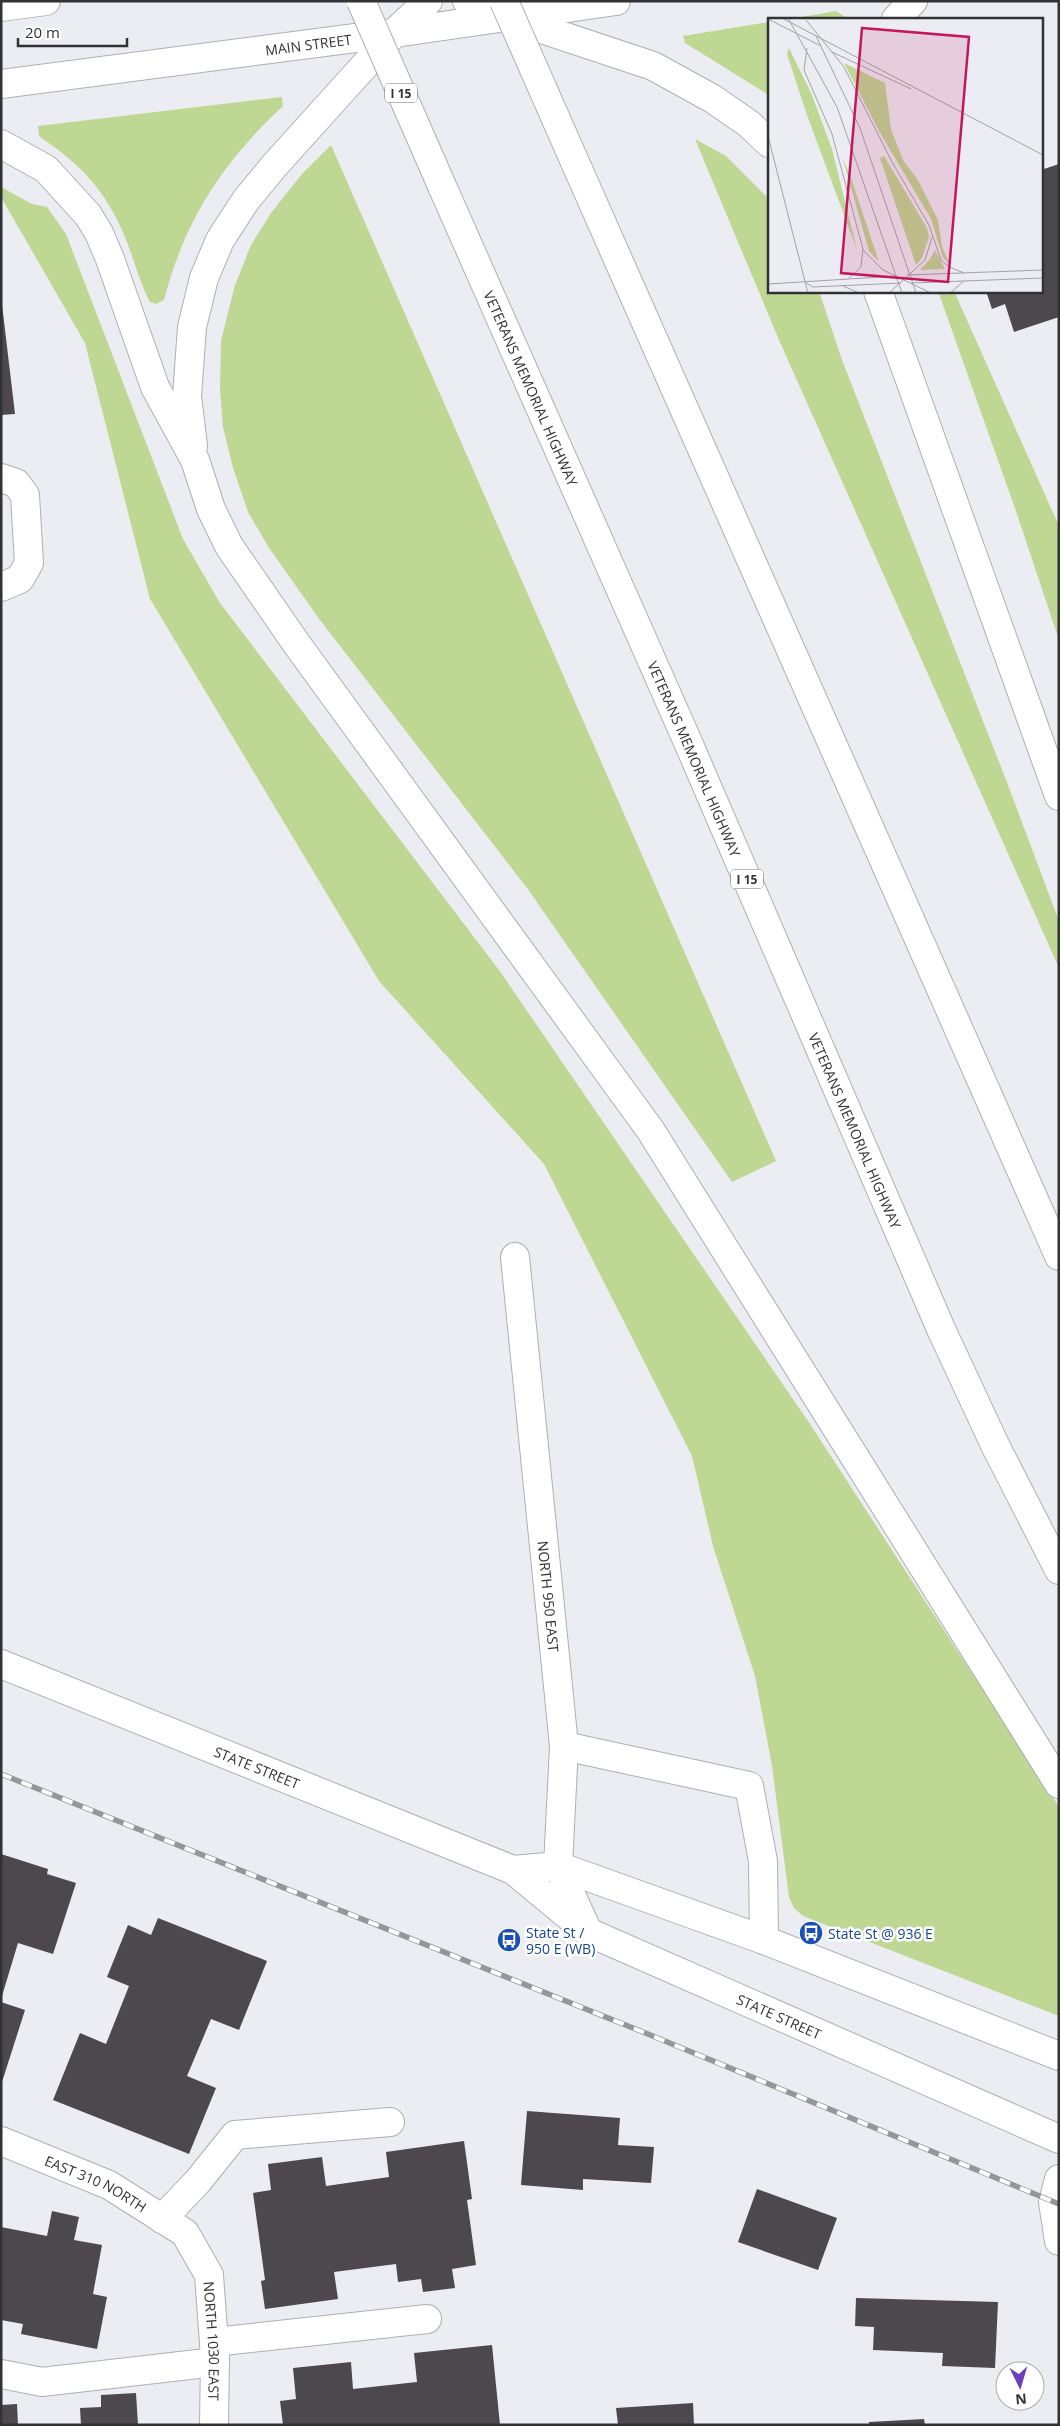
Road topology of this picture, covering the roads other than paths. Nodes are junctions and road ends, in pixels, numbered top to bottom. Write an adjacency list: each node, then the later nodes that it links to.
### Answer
1 (46, 1): 7 (main road)
2 (361, 1): 21 (main road, VETERANS MEMORIAL HIGHWAY / I 15, bridge)
3 (428, 1): 10 (main road)
4 (467, 1): 8 (main road)
5 (616, 1): 8 (main road, MAIN STREET)
6 (913, 1): 9 (main road)
7 (1, 7)
8 (504, 9): 10 (main road, MAIN STREET); 12 (main road); 19 (main road, bridge)
9 (897, 18)
10 (394, 33): 11 (main road, MAIN STREET); 15 (main road)
11 (1, 84)
12 (768, 142)
13 (1, 144): 15 (main road)
14 (878, 292): 18 (main road)
15 (195, 460): 24 (main road)
16 (1, 478): 17 (main road)
17 (1, 587)
18 (1059, 796)
19 (1059, 1256)
20 (515, 1257): 23 (main road, NORTH 950 EAST)
21 (1059, 1570)
22 (1, 1664): 26 (main road, STATE STREET)
23 (564, 1746): 25 (main road, NORTH 950 EAST); 28 (main road)
24 (1059, 1784)
25 (558, 1866): 26 (main road, STATE STREET); 27 (main road, NORTH 950 EAST); 28 (main road, STATE STREET)
26 (513, 1870): 27 (main road, STATE STREET)
27 (588, 1932): 31 (main road, STATE STREET)
28 (764, 1940): 29 (main road, STATE STREET)
29 (1059, 2056)
30 (390, 2122): 34 (main road)
31 (1059, 2139)
32 (1, 2141): 34 (main road, EAST 310 NORTH)
33 (1059, 2179): 36 (main road)
34 (162, 2219): 35 (main road, EAST 310 NORTH)
35 (185, 2233): 38 (main road, NORTH 1030 EAST)
36 (1059, 2241)
37 (427, 2319): 38 (main road)
38 (215, 2352): 39 (main road); 40 (main road, NORTH 1030 EAST)
39 (1, 2374)
40 (214, 2425)

